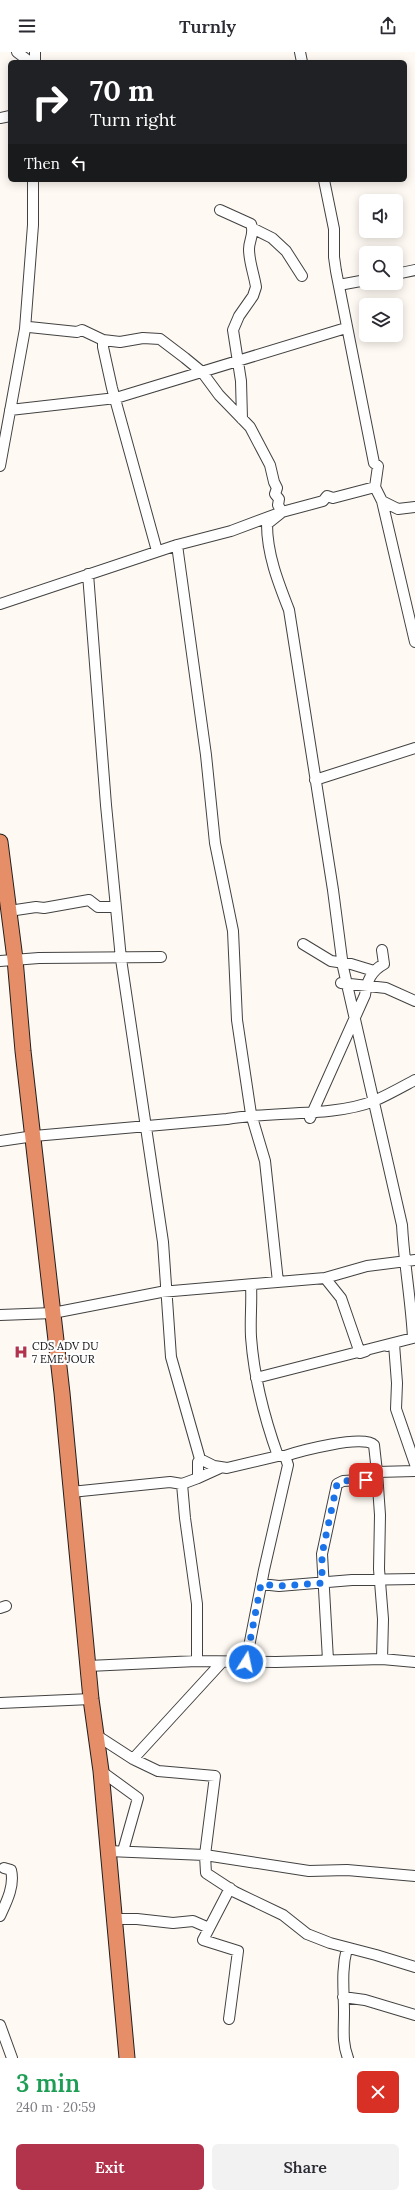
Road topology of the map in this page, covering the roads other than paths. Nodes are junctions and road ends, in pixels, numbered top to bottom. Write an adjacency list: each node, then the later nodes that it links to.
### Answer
1 (17, 52): 2 (street)
2 (27, 60)
3 (33, 182): 13 (street)
4 (324, 182): 11 (street)
5 (220, 210): 6 (street)
6 (254, 229): 9 (street); 15 (street)
7 (415, 270): 8 (street)
8 (403, 273)
9 (302, 276)
10 (359, 281): 11 (street)
11 (339, 285): 12 (street)
12 (346, 328): 15 (street); 21 (street)
13 (25, 329): 14 (street); 18 (street)
14 (103, 340): 16 (street); 17 (street)
15 (238, 361): 16 (street); 19 (street)
16 (202, 372): 17 (street); 19 (street)
17 (116, 398): 18 (street); 26 (street)
18 (10, 410): 20 (street)
19 (242, 419): 24 (street)
20 (0, 466)
21 (375, 487): 22 (street); 24 (street)
22 (382, 501): 23 (street); 29 (street)
23 (415, 507)
24 (282, 512): 25 (street); 31 (street)
25 (177, 545): 26 (street); 49 (street)
26 (157, 551): 27 (street)
27 (88, 574): 28 (street); 33 (street)
28 (0, 604)
29 (415, 642)
30 (415, 748): 31 (street)
31 (315, 780): 41 (street)
32 (0, 842): 34 (highway)
33 (115, 907): 34 (street); 39 (street)
34 (9, 911): 38 (highway)
35 (303, 944): 41 (street)
36 (382, 950): 42 (street)
37 (161, 957): 39 (street)
38 (15, 959): 39 (street); 40 (street); 52 (highway)
39 (120, 959): 51 (street)
40 (0, 961)
41 (342, 963): 42 (street); 43 (street)
42 (374, 971): 44 (street)
43 (343, 983): 44 (street); 46 (street)
44 (366, 986): 45 (street); 46 (street)
45 (415, 1001)
46 (354, 1020): 48 (street); 50 (street)
47 (415, 1080): 48 (street)
48 (373, 1101): 50 (street); 55 (street)
49 (251, 1114): 50 (street); 51 (street); 57 (street)
50 (311, 1114)
51 (145, 1126): 52 (street); 59 (street)
52 (34, 1136): 53 (street); 60 (highway)
53 (0, 1141)
54 (415, 1260): 55 (street)
55 (404, 1261): 56 (street); 62 (street)
56 (325, 1278): 57 (street); 64 (street)
57 (278, 1282): 58 (street)
58 (251, 1284): 59 (street); 65 (street)
59 (168, 1292): 60 (street); 67 (street)
60 (53, 1313): 61 (street); 74 (highway)
61 (0, 1315)
62 (414, 1338): 63 (street); 64 (street)
63 (394, 1344): 64 (street); 68 (street)
64 (360, 1353): 65 (street)
65 (256, 1378): 66 (street)
66 (282, 1456): 69 (street); 71 (street); 78 (street)
67 (200, 1458): 69 (street); 72 (street)
68 (415, 1464)
69 (220, 1468): 72 (street)
70 (415, 1471): 71 (street)
71 (377, 1476): 76 (street); 77 (street)
72 (198, 1478): 73 (street)
73 (182, 1484): 74 (street); 81 (street)
74 (71, 1492): 85 (highway)
75 (415, 1579): 76 (street)
76 (380, 1580): 77 (street); 79 (street)
77 (322, 1583): 78 (street); 80 (street)
78 (261, 1584): 83 (street)
79 (382, 1659): 80 (street); 84 (street)
80 (328, 1660): 83 (street)
81 (197, 1661): 82 (street); 85 (street)
82 (222, 1662): 83 (street); 89 (street)
83 (246, 1662)
84 (415, 1662)
85 (88, 1666): 86 (highway)
86 (91, 1698): 87 (street); 88 (highway)
87 (0, 1703)
88 (96, 1735): 89 (street); 90 (highway)
89 (133, 1759): 92 (street)
90 (101, 1771): 91 (highway); 91 (street)
91 (116, 1851): 92 (street); 97 (highway)
92 (205, 1854): 94 (street); 95 (street)
93 (4, 1868): 96 (street)
94 (415, 1876)
95 (230, 1888): 98 (street); 99 (street)
96 (0, 1916)
97 (114, 1920): 98 (street); 106 (highway)
98 (209, 1928): 103 (street)
99 (347, 1948): 100 (street); 101 (street)
100 (415, 1967)
101 (343, 1997): 102 (street); 107 (street)
102 (415, 2015)
103 (229, 2019)
104 (0, 2025): 105 (street)
105 (12, 2058)
106 (126, 2058)
107 (348, 2058)

